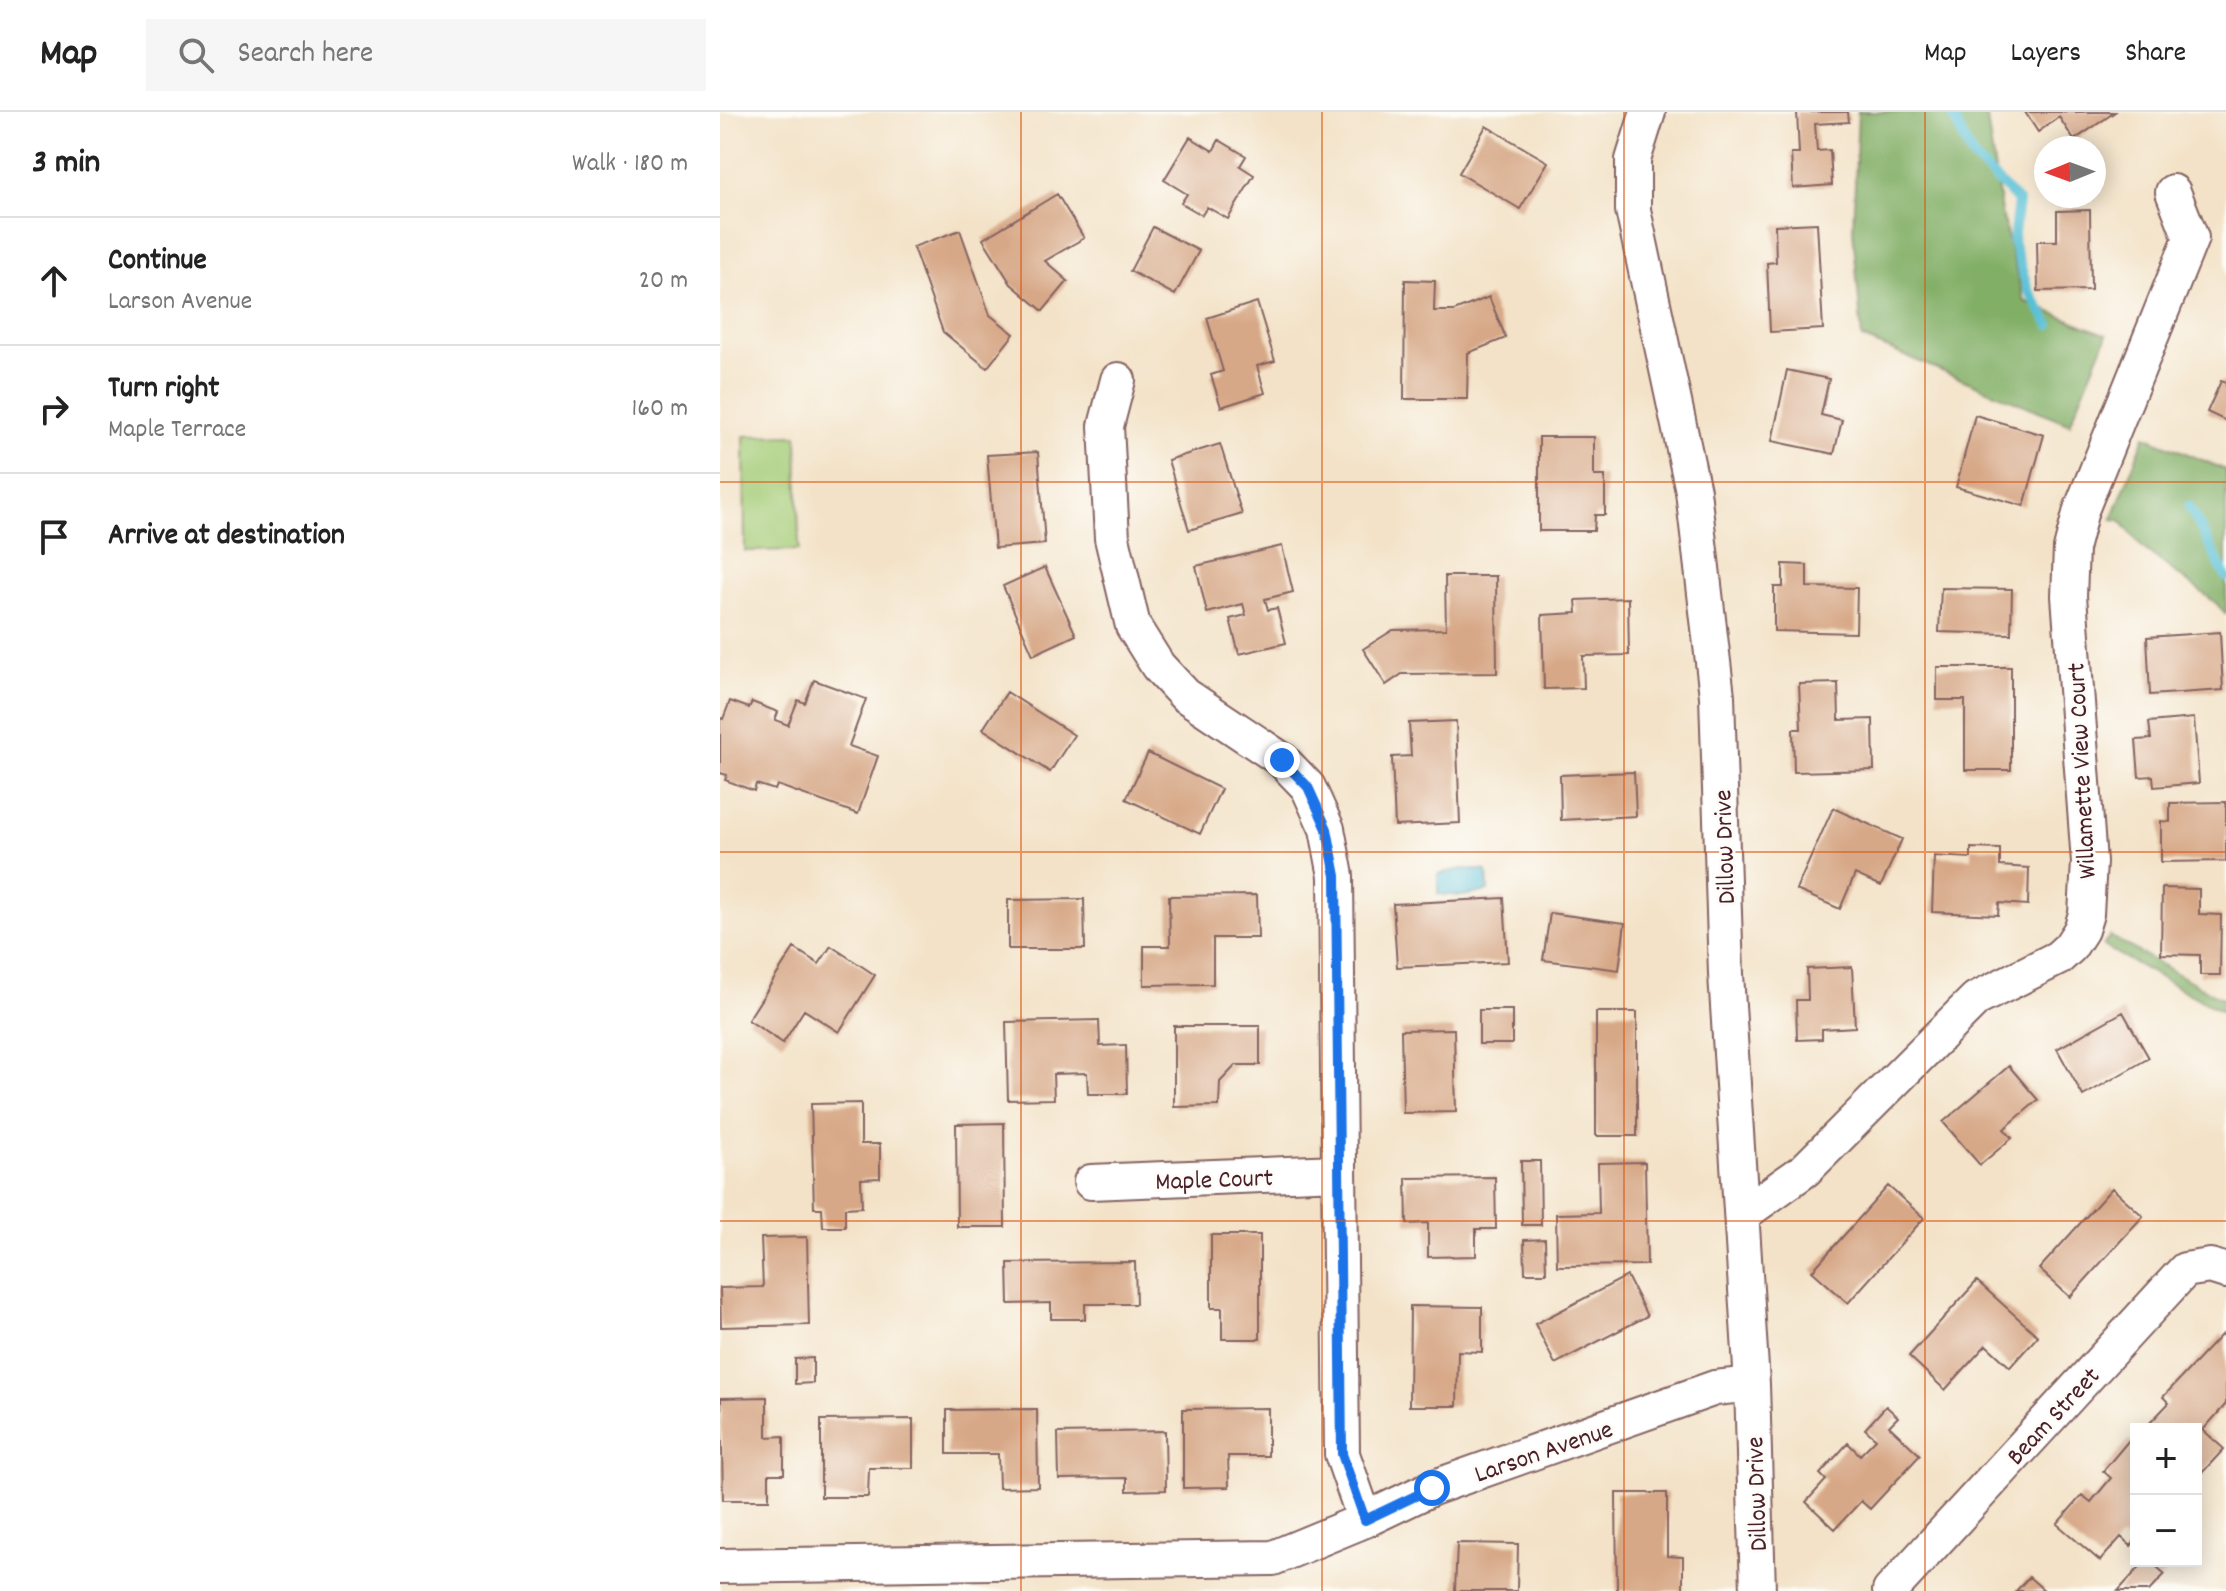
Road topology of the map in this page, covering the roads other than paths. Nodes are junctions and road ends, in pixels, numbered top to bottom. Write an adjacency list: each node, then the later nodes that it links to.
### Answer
1 (1648, 112): 6 (street, Dillow Drive)
2 (2173, 192): 6 (street, Willamette View Court)
3 (1118, 380): 4 (street)
4 (1338, 1172): 5 (street, Maple Court); 9 (street)
5 (1091, 1182)
6 (1743, 1214): 8 (street, Dillow Drive)
7 (2226, 1271): 13 (street, Beam Street)
8 (1752, 1384): 9 (street, Larson Avenue); 12 (street, Dillow Drive)
9 (1365, 1520): 11 (street, Larson Avenue)
10 (720, 1566): 11 (street, Larson Avenue)
11 (925, 1577)
12 (1758, 1591)
13 (1890, 1591)

